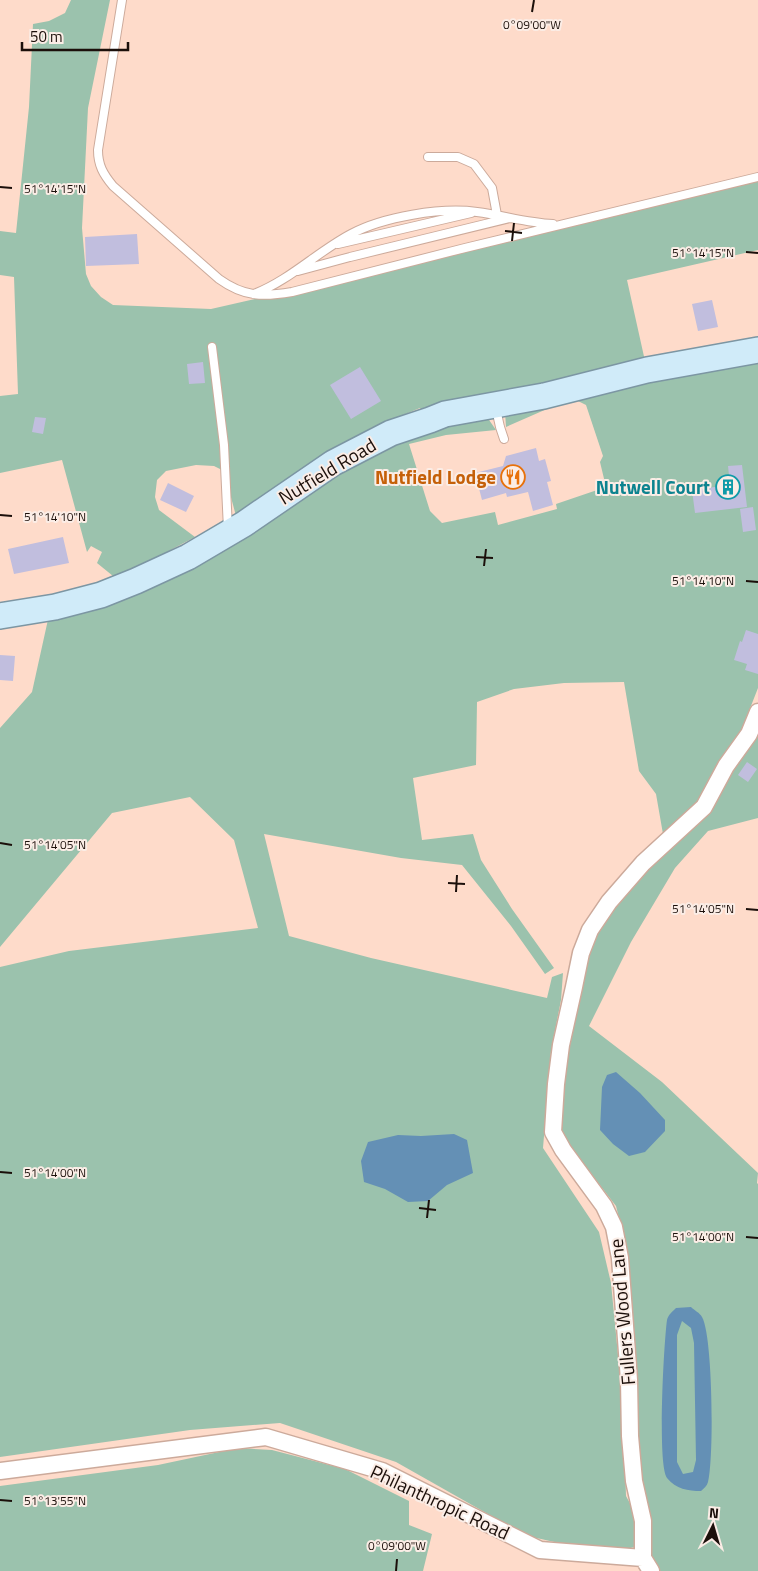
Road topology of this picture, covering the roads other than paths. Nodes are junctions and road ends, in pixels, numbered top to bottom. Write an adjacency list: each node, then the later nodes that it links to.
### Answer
1 (122, 0): 10 (lane)
2 (428, 157): 5 (lane)
3 (758, 177): 7 (lane)
4 (476, 212): 5 (lane); 8 (lane); 8 (lane)
5 (497, 215): 6 (lane)
6 (513, 218): 7 (lane); 9 (lane)
7 (560, 225): 10 (lane)
8 (329, 246): 9 (lane)
9 (294, 272): 10 (lane)
10 (252, 295)
11 (212, 347): 15 (lane)
12 (758, 350): 13 (main road, Nutfield Road)
13 (496, 405): 14 (lane); 15 (main road, Nutfield Road)
14 (504, 439)
15 (228, 534): 16 (main road, Nutfield Road)
16 (0, 616)
17 (758, 712): 19 (street, Fullers Wood Lane)
18 (0, 1471): 19 (street, Philanthropic Road)
19 (647, 1564)

